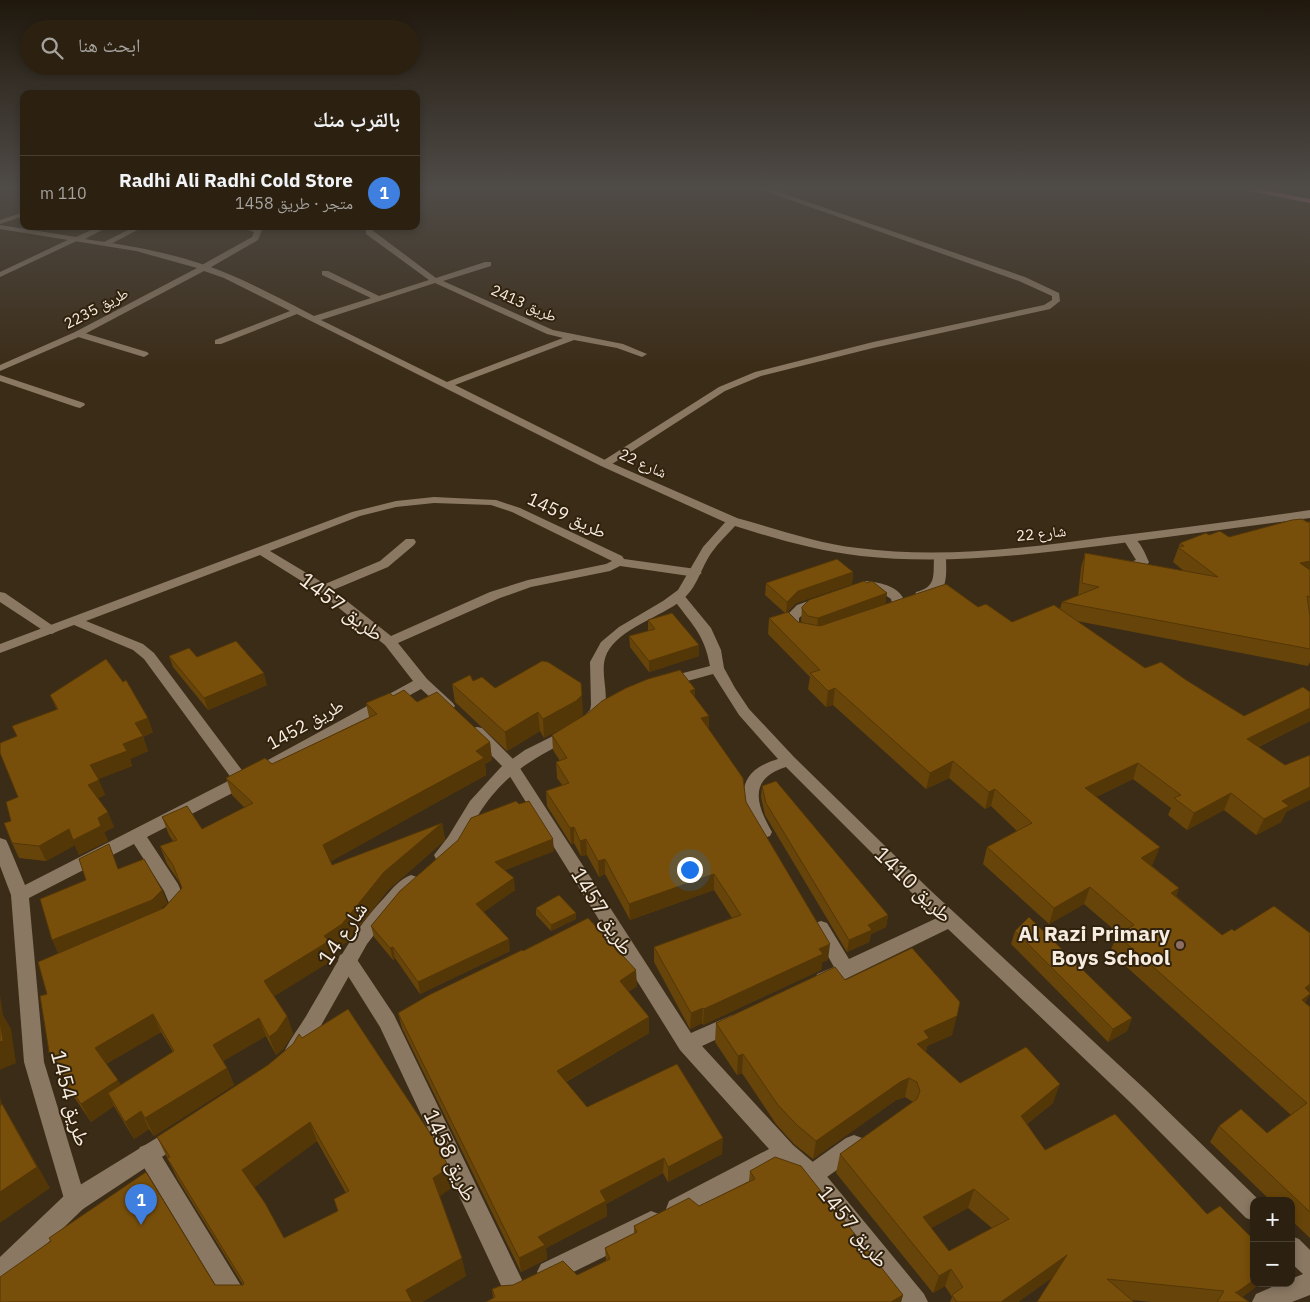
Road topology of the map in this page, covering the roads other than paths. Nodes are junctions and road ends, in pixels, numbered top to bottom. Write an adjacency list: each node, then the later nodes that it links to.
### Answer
1 (60, 247): 9 (street)
2 (124, 247): 7 (street, شارع 22)
3 (240, 247): 7 (street, طريق 2235)
4 (388, 247): 10 (street)
5 (929, 247): 23 (street)
6 (488, 264): 10 (street, طريق 2413)
7 (203, 268): 12 (street, شارع 22); 14 (street, طريق 2235)
8 (325, 273): 11 (street)
9 (0, 275)
10 (436, 281): 11 (street, طريق 2413); 15 (street, طريق 2413)
11 (377, 298): 13 (street, طريق 2413)
12 (297, 311): 13 (street, شارع 22); 16 (street)
13 (314, 319): 21 (street, شارع 22)
14 (78, 334): 17 (street); 19 (street, طريق 2235)
15 (573, 337): 18 (street, طريق 2413); 21 (street, طريق 2413)
16 (218, 342)
17 (144, 354)
18 (642, 354)
19 (0, 368)
20 (0, 378): 22 (street)
21 (447, 385): 23 (street, شارع 22)
22 (80, 405)
23 (605, 464): 25 (street, شارع 22)
24 (1310, 514): 26 (street, شارع 22)
25 (733, 522): 29 (street, شارع 22); 32 (street)
26 (1129, 539): 29 (street, شارع 22); 31 (street)
27 (410, 542): 33 (street)
28 (262, 551): 30 (street, طريق 1459); 33 (street, طريق 1457); 37 (street, طريق 1459)
29 (940, 557): 36 (street)
30 (618, 562): 32 (street); 39 (street, طريق 1459)
31 (1119, 571)
32 (696, 573): 35 (street)
33 (324, 589): 39 (street, طريق 1457)
34 (0, 596): 38 (street)
35 (678, 597): 41 (street, طريق 1410); 45 (street, شارع 14)
36 (899, 600): 36 (street)
37 (75, 621): 38 (street, طريق 1459); 46 (street)
38 (52, 630): 40 (street, طريق 1459)
39 (390, 642): 42 (street, طريق 1457)
40 (0, 649)
41 (716, 668): 43 (street); 44 (street, طريق 1410)
42 (422, 682): 45 (street, طريق 1457); 46 (street, طريق 1452)
43 (656, 685)
44 (788, 761): 48 (street); 53 (street, طريق 1410)
45 (511, 766): 52 (street, طريق 1457); 56 (street, شارع 14)
46 (242, 781): 47 (street, طريق 1452)
47 (137, 835): 50 (street, طريق 1452); 54 (street)
48 (770, 842)
49 (0, 844): 50 (street, طريق 1454)
50 (20, 895): 59 (street, طريق 1454)
51 (810, 910): 58 (street)
52 (606, 915): 55 (street); 62 (street, طريق 1457)
53 (950, 920): 58 (street); 70 (street, طريق 1410)
54 (155, 923)
55 (588, 924)
56 (347, 960): 63 (street, شارع 14); 66 (street, طريق 1458)
57 (46, 969): 59 (street)
58 (846, 970): 60 (street)
59 (27, 976): 69 (street, طريق 1454)
60 (810, 986)
61 (749, 1015): 62 (street)
62 (687, 1044): 66 (street, طريق 1457)
63 (285, 1061)
64 (188, 1128): 67 (street)
65 (874, 1131): 68 (street)
66 (785, 1152): 68 (street, طريق 1457)
67 (148, 1154): 69 (street); 75 (street)
68 (812, 1175): 76 (street, طريق 1457)
69 (75, 1201): 73 (street)
70 (1250, 1206)
71 (1295, 1251): 72 (street)
72 (1310, 1266)
73 (0, 1272)
74 (1310, 1283): 77 (street)
75 (238, 1302)
76 (916, 1302)
77 (1264, 1302)

